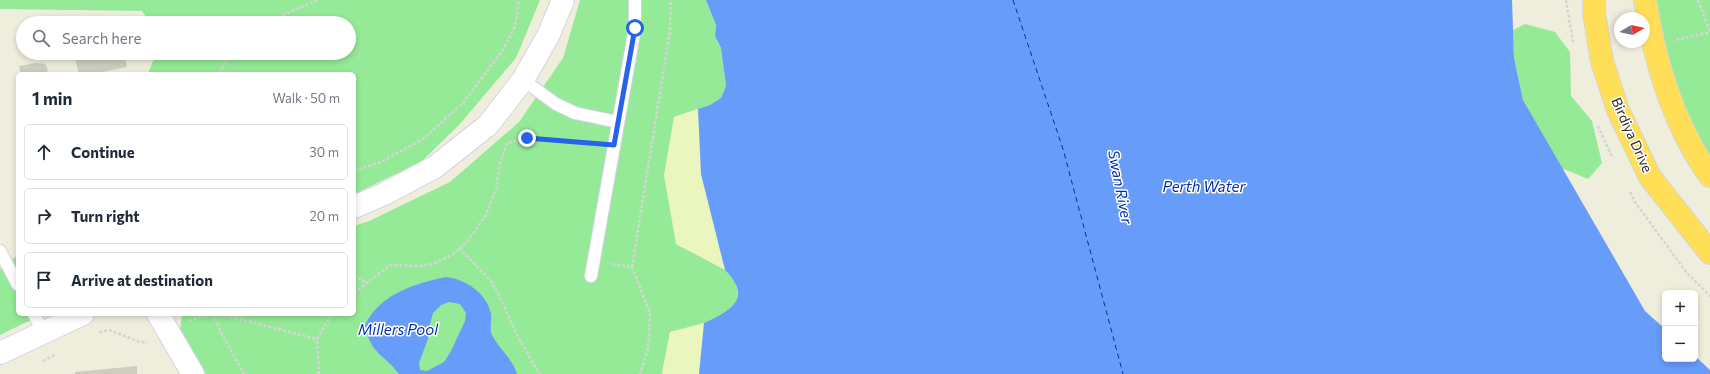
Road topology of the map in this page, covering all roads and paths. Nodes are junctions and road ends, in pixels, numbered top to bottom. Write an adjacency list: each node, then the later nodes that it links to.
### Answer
1 (316, 0): 10 (path)
2 (520, 0): 18 (path)
3 (563, 0): 15 (street)
4 (635, 0): 16 (lane)
5 (670, 0): 25 (path)
6 (1566, 0): 12 (path)
7 (1645, 0): 19 (highway)
8 (1698, 0): 11 (path)
9 (1593, 4): 23 (highway, Birdiya Drive)
10 (280, 16)
11 (1710, 32)
12 (1574, 45)
13 (226, 60): 14 (path)
14 (220, 72)
15 (523, 80): 16 (lane); 20 (street)
16 (618, 122): 17 (lane)
17 (614, 145): 21 (path); 24 (lane)
18 (356, 170)
19 (1710, 176)
20 (356, 206)
21 (459, 248): 29 (path); 46 (path)
22 (0, 250): 28 (lane)
23 (1710, 252)
24 (594, 261): 25 (path); 27 (lane)
25 (632, 267): 47 (path)
26 (356, 276): 29 (path)
27 (591, 276)
28 (16, 281)
29 (368, 284): 30 (path)
30 (356, 292)
31 (73, 316): 37 (street)
32 (194, 316): 36 (path)
33 (214, 316): 44 (path)
34 (228, 316): 39 (path)
35 (331, 316): 39 (path)
36 (162, 321): 38 (path); 43 (street)
37 (38, 323): 40 (street)
38 (98, 333)
39 (317, 339): 45 (path)
40 (0, 353)
41 (57, 354): 42 (path)
42 (43, 361)
43 (193, 374)
44 (244, 374)
45 (319, 374)
46 (540, 374)
47 (640, 374)

